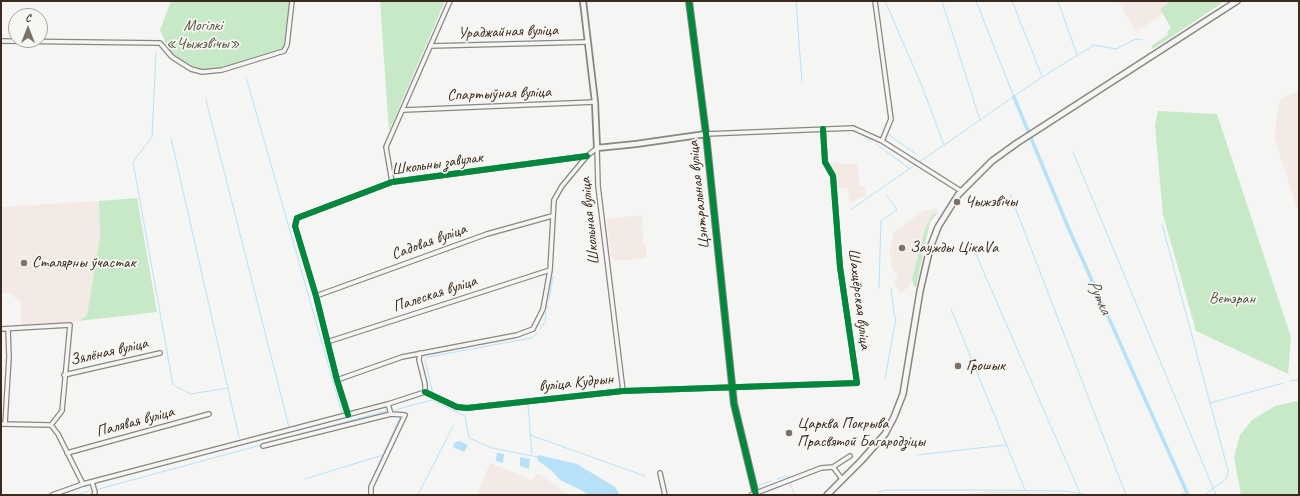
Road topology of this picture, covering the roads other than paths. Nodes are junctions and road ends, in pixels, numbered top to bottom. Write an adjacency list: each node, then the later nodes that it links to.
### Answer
1 (292, 1): 7 (street)
2 (450, 1): 9 (street)
3 (582, 1): 8 (street, Школьная вуліца)
4 (689, 1): 13 (street, Цэнтральная вуліца)
5 (875, 1): 14 (street)
6 (1237, 1): 18 (main road)
7 (1, 41)
8 (587, 42): 9 (street, Ураджайная вуліца); 10 (street, Школьная вуліца)
9 (430, 46): 11 (street)
10 (595, 102): 11 (street, Спартыўная вуліца); 15 (street, Школьная вуліца)
11 (404, 110): 17 (street)
12 (823, 129): 13 (street, Цэнтральная вуліца); 14 (street, Цэнтральная вуліца); 29 (street, Шахцёрская вуліца)
13 (706, 134): 15 (street, Цэнтральная вуліца); 29 (street, Цэнтральная вуліца)
14 (882, 141): 18 (street, Цэнтральная вуліца)
15 (597, 148): 16 (street); 30 (street, Школьная вуліца)
16 (587, 156): 17 (street, Школьны завулак); 19 (street)
17 (392, 182): 21 (street, Школьны завулак)
18 (961, 191): 43 (main road)
19 (552, 216): 20 (street); 21 (street, Садовая вуліца)
20 (550, 270): 24 (street, Палеская вуліца); 26 (street)
21 (316, 296): 24 (street)
22 (1, 329): 23 (street)
23 (8, 329): 27 (street); 36 (street)
24 (328, 342): 28 (street)
25 (160, 353): 27 (street, Зялёная вуліца)
26 (420, 353): 28 (street); 31 (street)
27 (64, 376): 37 (street)
28 (337, 380): 35 (street)
29 (732, 387): 30 (street, вуліца Кудрын); 50 (street, Цэнтральная вуліца)
30 (623, 391): 31 (street, вуліца Кудрын)
31 (425, 392): 32 (street)
32 (388, 404): 34 (street); 35 (street)
33 (209, 414): 39 (street, Палявая вуліца)
34 (392, 414): 38 (street); 46 (street)
35 (348, 415): 44 (street)
36 (3, 424): 37 (street)
37 (51, 424): 39 (street)
38 (263, 446)
39 (67, 453): 45 (street)
40 (850, 456): 41 (street, Цэнтральная вуліца)
41 (833, 467): 43 (street); 50 (street, Цэнтральная вуліца)
42 (660, 473): 49 (street)
43 (842, 479): 51 (main road)
44 (92, 482): 45 (street); 48 (street)
45 (82, 484): 47 (street)
46 (370, 494)
47 (52, 495)
48 (94, 495)
49 (665, 495)
50 (754, 495)
51 (827, 495)

